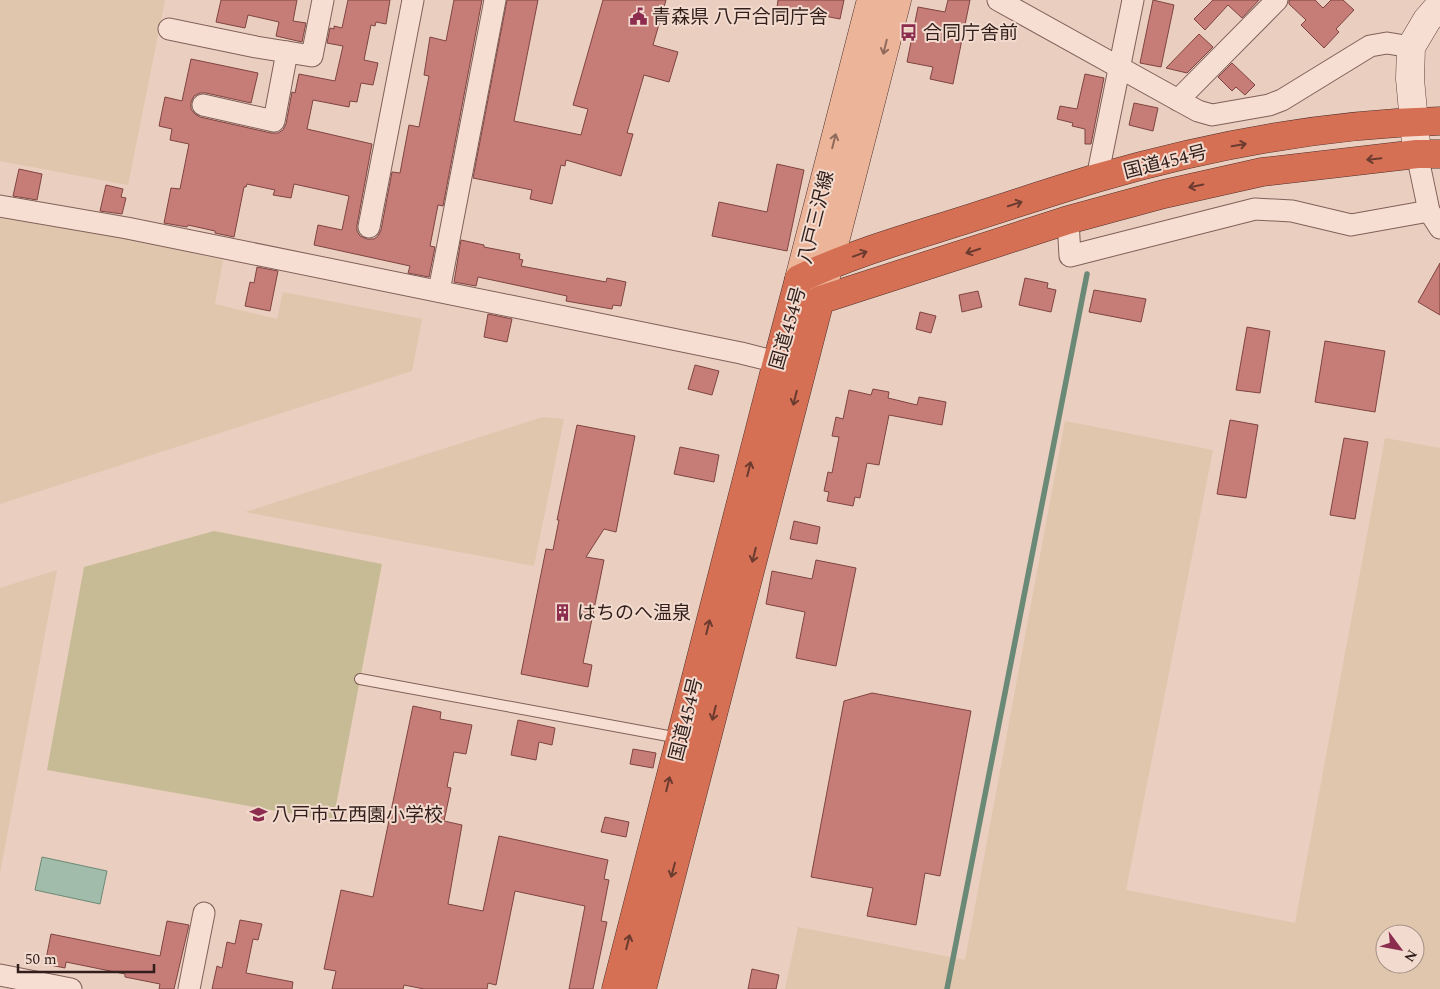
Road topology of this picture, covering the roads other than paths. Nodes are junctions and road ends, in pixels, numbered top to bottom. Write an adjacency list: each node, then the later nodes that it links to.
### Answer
1 (323, 0): 12 (street)
2 (413, 0): 22 (street)
3 (495, 0): 25 (street)
4 (870, 0): 24 (main road, 八戸三沢線, one-way to 4)
5 (897, 0): 23 (main road, 八戸三沢線, one-way to 23)
6 (998, 0): 13 (street)
7 (1133, 0): 13 (street)
8 (1277, 0): 14 (street)
9 (1440, 5): 11 (street)
10 (169, 29): 12 (street)
11 (1411, 47): 14 (street); 16 (street)
12 (287, 52): 15 (street)
13 (1120, 66): 14 (street); 18 (street)
14 (1178, 100)
15 (203, 105)
16 (1427, 122): 17 (street); 18 (highway, 国道454号, one-way to 16)
17 (1429, 154): 20 (highway, 国道454号, one-way to 20); 21 (street)
18 (1097, 178): 23 (highway, 国道454号, one-way to 18)
19 (0, 206): 25 (street)
20 (1068, 220): 21 (street); 26 (highway, 国道454号, one-way to 26)
21 (1434, 220)
22 (369, 227)
23 (829, 265): 24 (highway, 国道454号); 26 (main road, 八戸三沢線)
24 (799, 279): 26 (main road, 八戸三沢線); 27 (highway, 国道454号)
25 (439, 291): 27 (street)
26 (820, 300): 28 (highway, 国道454号)
27 (776, 362): 28 (street); 30 (highway, 国道454号, one-way to 27)
28 (802, 368): 36 (highway, 国道454号, one-way to 36)
29 (360, 678): 30 (lane)
30 (680, 738): 35 (highway, 国道454号, one-way to 30)
31 (204, 912): 34 (street)
32 (0, 975): 33 (street)
33 (71, 989)
34 (189, 989)
35 (616, 989)
36 (642, 989)

